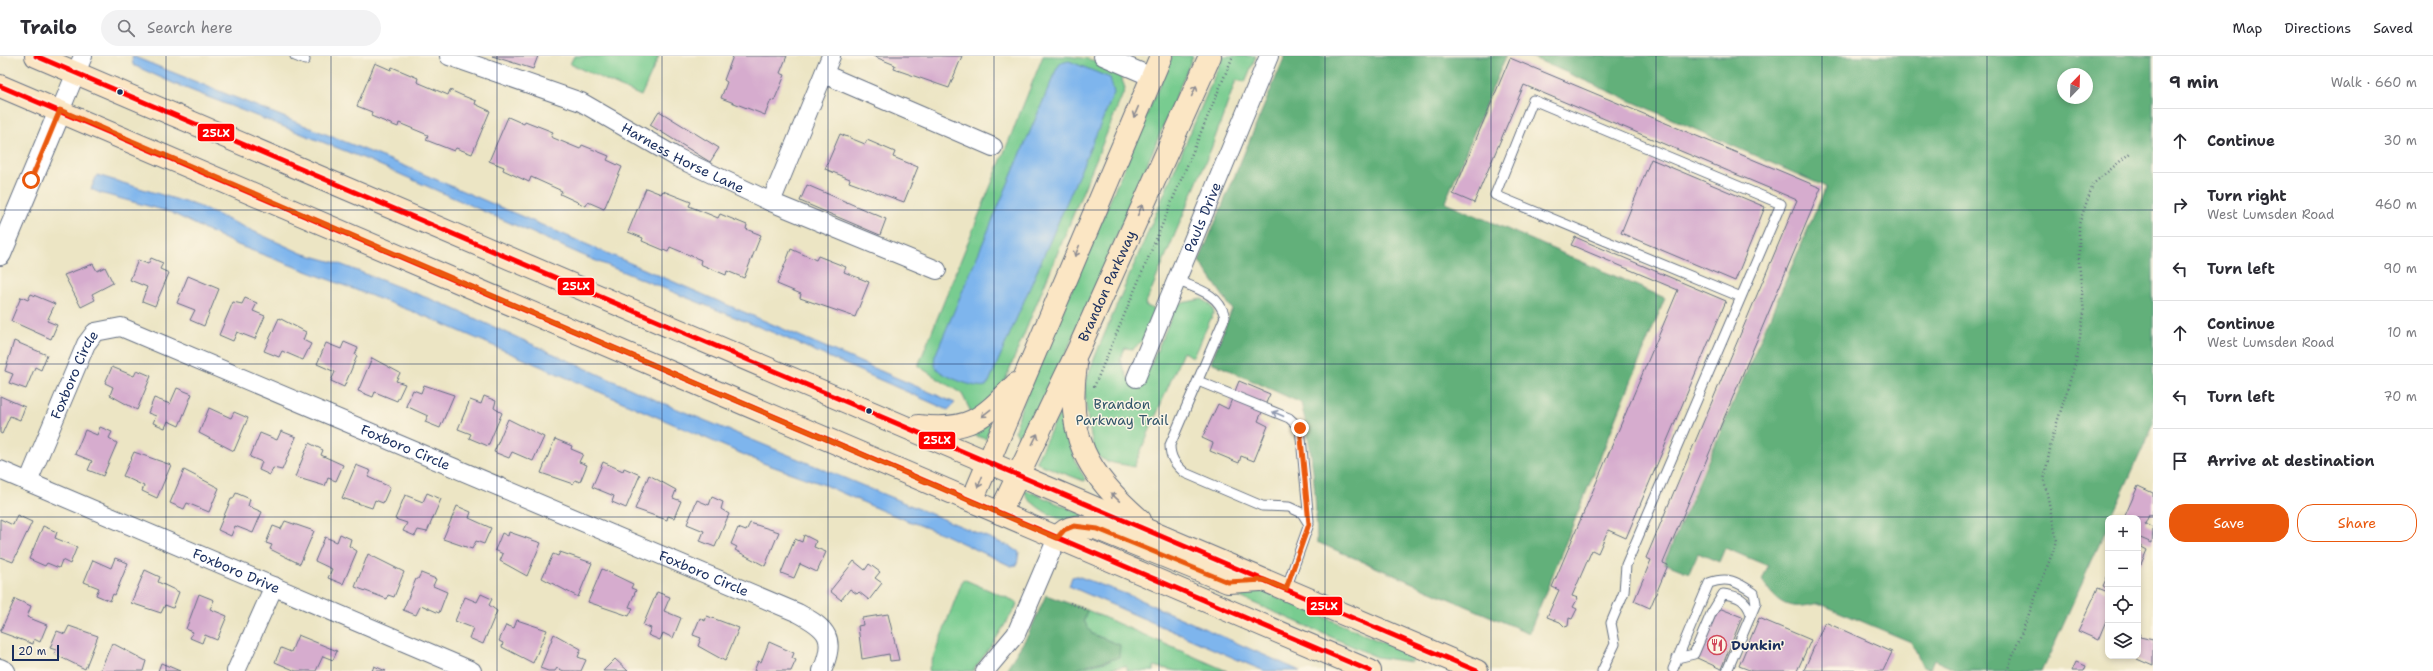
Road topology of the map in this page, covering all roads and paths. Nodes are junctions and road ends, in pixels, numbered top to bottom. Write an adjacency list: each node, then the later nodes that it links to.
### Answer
1 (36, 56): 11 (main road)
2 (295, 56): 10 (lane)
3 (449, 56): 18 (street, Harness Horse Lane)
4 (831, 56): 12 (street)
5 (1103, 56): 13 (street)
6 (1161, 56): 13 (main road)
7 (1210, 56): 23 (main road, Brandon Parkway, one-way to 7)
8 (1233, 56): 27 (path)
9 (1269, 56): 21 (street, Pauls Drive)
10 (305, 60)
11 (80, 64): 15 (street); 28 (main road)
12 (824, 74): 16 (street); 18 (street)
13 (1152, 77): 24 (main road, one-way to 24)
14 (0, 86): 15 (main road)
15 (60, 110): 19 (street); 33 (main road)
16 (992, 147)
17 (2130, 153): 57 (path)
18 (771, 202): 20 (street, Harness Horse Lane)
19 (0, 254)
20 (937, 270)
21 (1176, 280): 25 (street, Pauls Drive); 26 (lane)
22 (1741, 297): 22 (lane); 55 (lane)
23 (1079, 348): 27 (main road); 31 (main road, Brandon Parkway, one-way to 23)
24 (1024, 376): 28 (main road, one-way to 28); 29 (main road)
25 (1136, 378)
26 (1198, 380): 35 (lane, one-way to 26); 35 (lane)
27 (1074, 407): 36 (main road, one-way to 27)
28 (903, 425): 29 (main road)
29 (989, 462): 31 (main road); 33 (main road, one-way to 33)
30 (0, 470): 32 (street, Foxboro Drive)
31 (1018, 475): 34 (main road, Brandon Parkway); 36 (main road)
32 (28, 482): 39 (street, Foxboro Drive); 51 (street, Foxboro Circle)
33 (972, 501): 34 (main road)
34 (1000, 513): 37 (main road)
35 (1309, 524): 40 (lane)
36 (1154, 532): 38 (main road)
37 (1057, 538): 38 (main road); 52 (street); 53 (main road)
38 (1264, 580): 40 (main road)
39 (274, 586): 45 (street, Foxboro Drive); 49 (street)
40 (1286, 589): 54 (main road)
41 (1070, 603): 42 (path)
42 (1086, 610)
43 (1751, 614): 44 (lane); 44 (lane); 56 (lane)
44 (1677, 658): 47 (lane)
45 (436, 664): 50 (street, Foxboro Drive)
46 (0, 668): 48 (street)
47 (1673, 669)
48 (6, 671)
49 (236, 671)
50 (472, 671)
51 (822, 671)
52 (985, 671)
53 (1370, 671)
54 (1477, 671)
55 (1602, 671)
56 (1727, 671)
57 (2007, 671)

